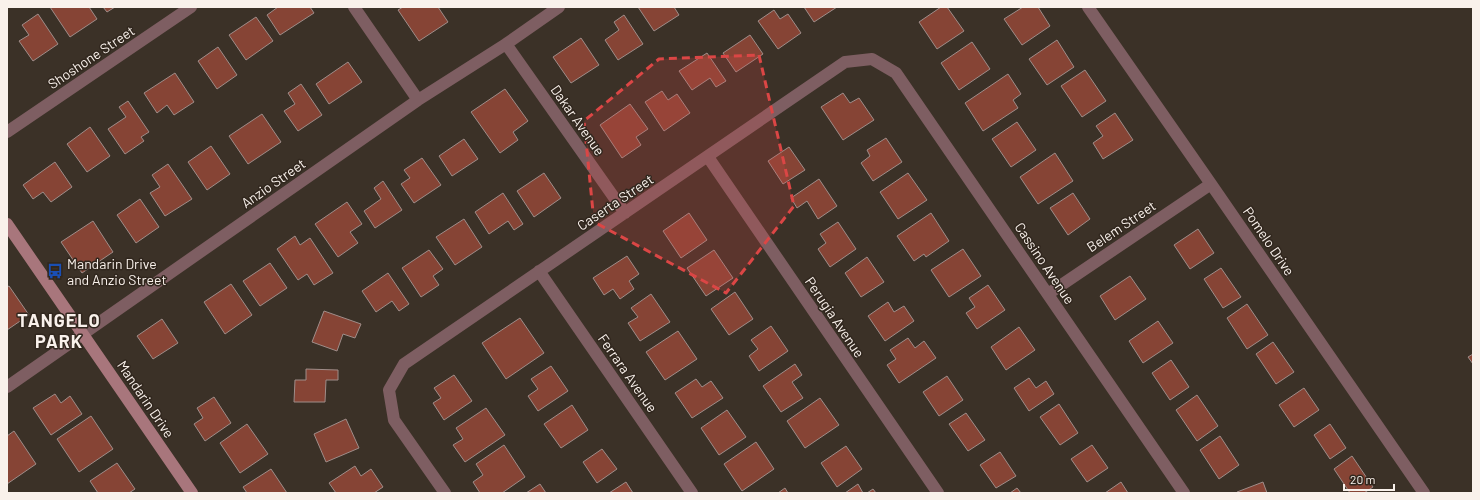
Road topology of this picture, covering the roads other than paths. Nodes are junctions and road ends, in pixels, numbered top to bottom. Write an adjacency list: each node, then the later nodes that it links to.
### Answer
1 (191, 7): 8 (street, Shoshone Street)
2 (354, 7): 7 (street)
3 (559, 7): 5 (street, Anzio Street)
4 (1088, 7): 10 (street, Pomelo Drive)
5 (506, 44): 7 (street, Anzio Street); 11 (street, Dakar Avenue)
6 (872, 59): 9 (street, Caserta Street); 14 (street, Cassino Avenue)
7 (418, 100): 15 (street, Anzio Street)
8 (7, 132)
9 (708, 157): 11 (street, Caserta Street); 20 (street, Perugia Avenue)
10 (1211, 184): 14 (street, Belem Street); 22 (street, Pomelo Drive)
11 (625, 213): 13 (street, Caserta Street)
12 (7, 224): 15 (street, Mandarin Drive)
13 (539, 271): 18 (street, Caserta Street); 19 (street, Ferrara Avenue)
14 (1048, 294): 21 (street, Cassino Avenue)
15 (83, 334): 16 (street, Anzio Street); 17 (street, Mandarin Drive)
16 (7, 387)
17 (192, 493)
18 (445, 493)
19 (692, 493)
20 (938, 493)
21 (1184, 493)
22 (1424, 493)

